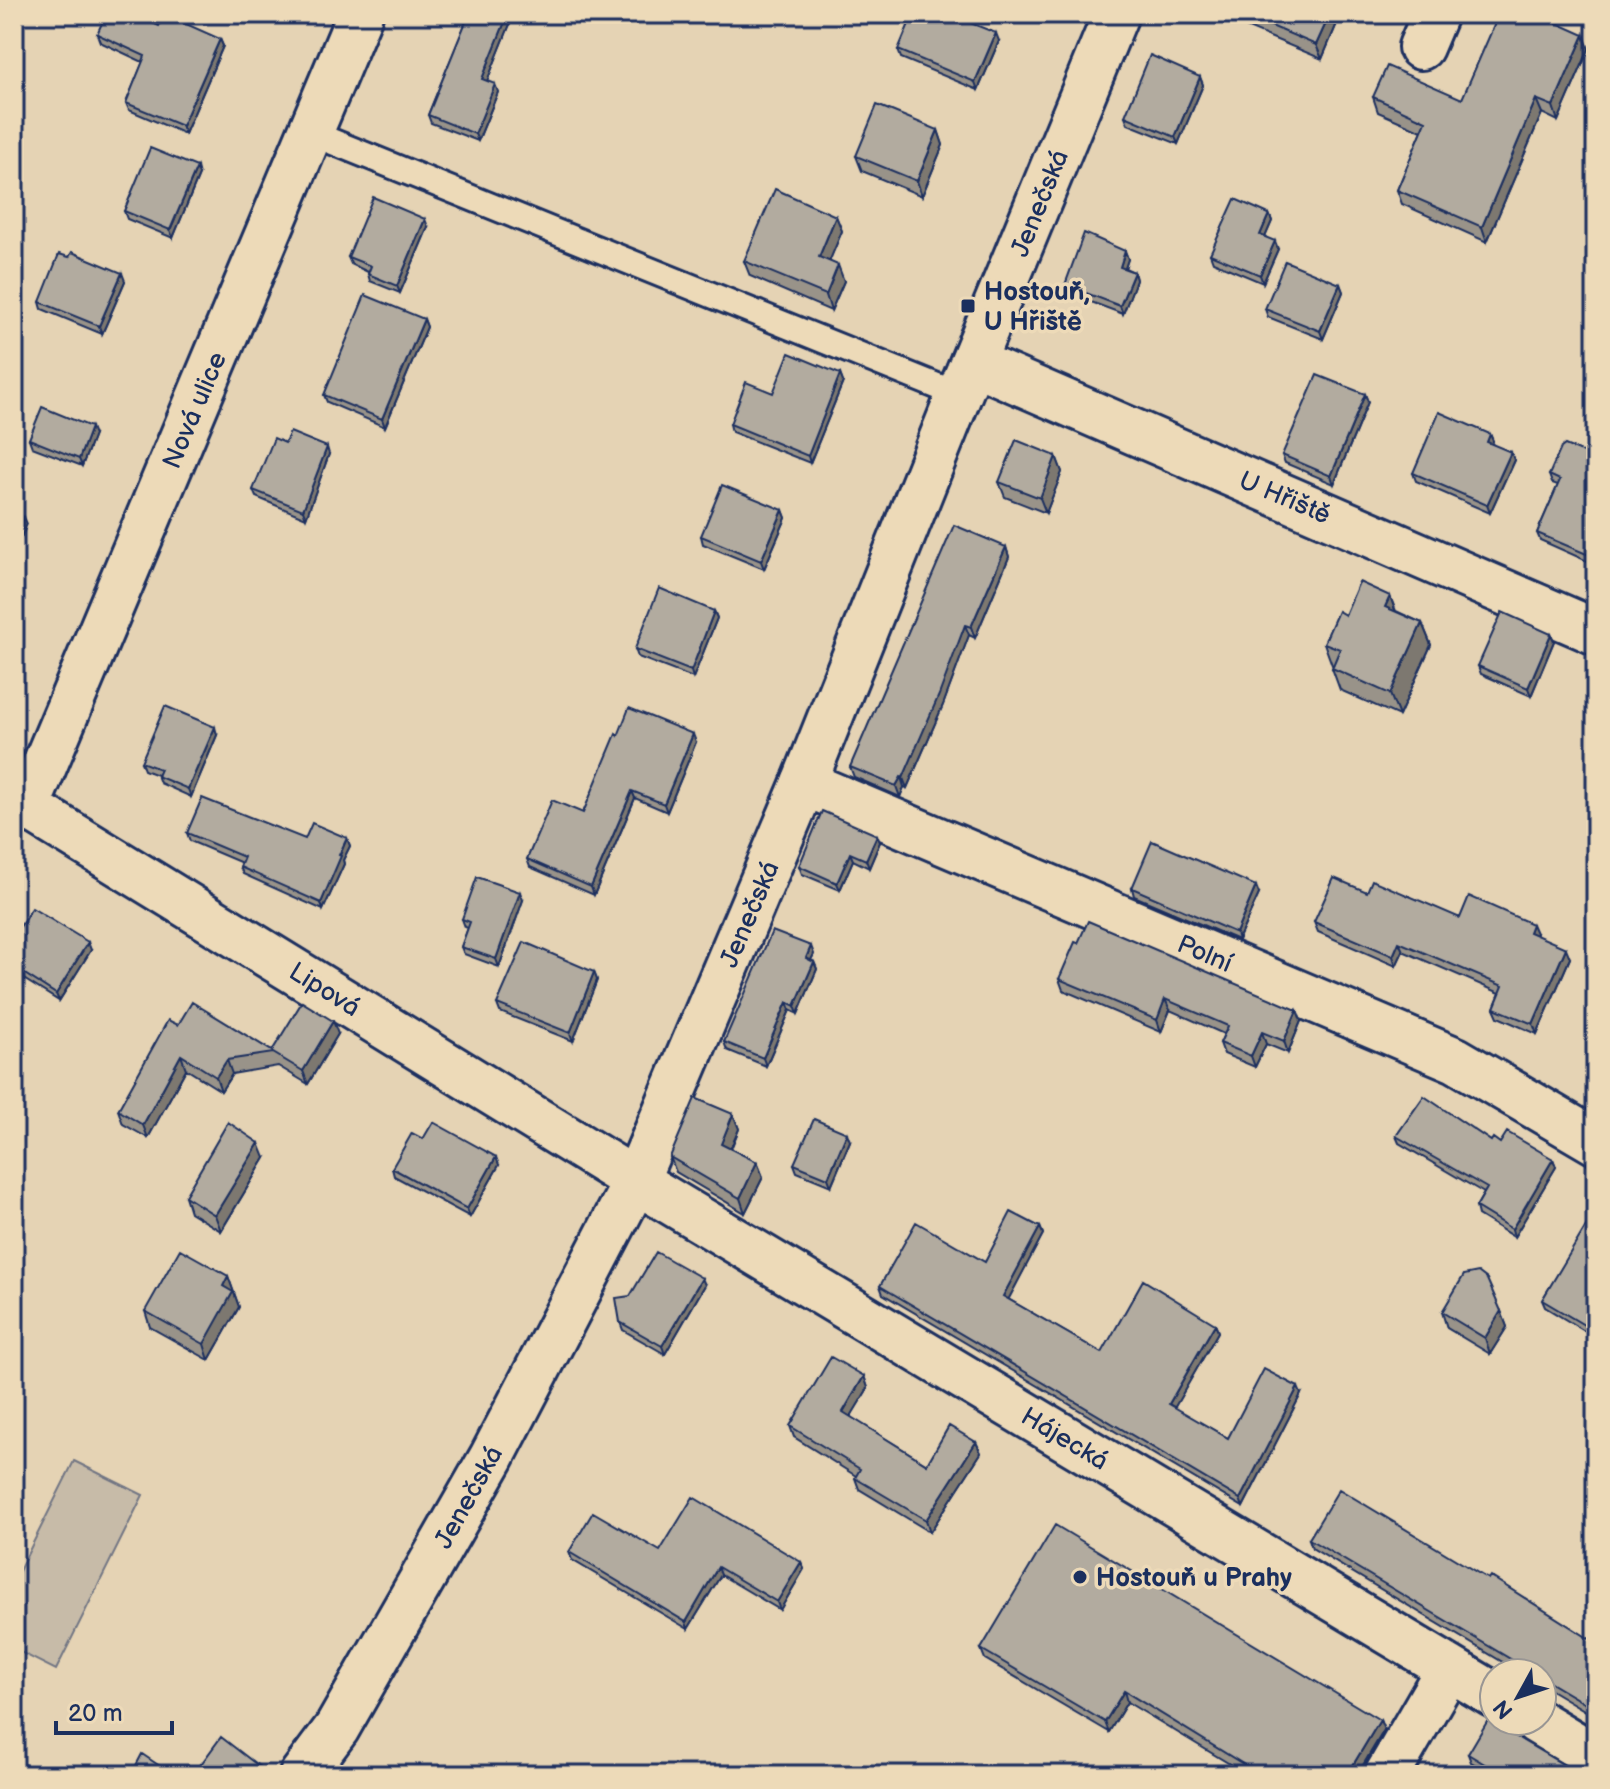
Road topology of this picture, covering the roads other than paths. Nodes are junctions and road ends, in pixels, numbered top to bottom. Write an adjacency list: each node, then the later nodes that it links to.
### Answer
1 (360, 14): 3 (street, Nová ulice)
2 (1116, 14): 4 (street, Jenečská)
3 (311, 133): 4 (lane); 7 (street, Nová ulice)
4 (966, 378): 5 (street, U Hřiště); 6 (street, Jenečská)
5 (1596, 632)
6 (804, 783): 8 (street, Polní); 9 (street, Jenečská)
7 (21, 803): 9 (street, Lipová)
8 (1596, 1142)
9 (636, 1181): 10 (street, Hájecká); 14 (street, Jenečská)
10 (1449, 1668): 11 (street, Hájecká); 15 (street)
11 (1478, 1685)
12 (1558, 1734): 13 (street)
13 (1596, 1757)
14 (302, 1775)
15 (1387, 1775)

